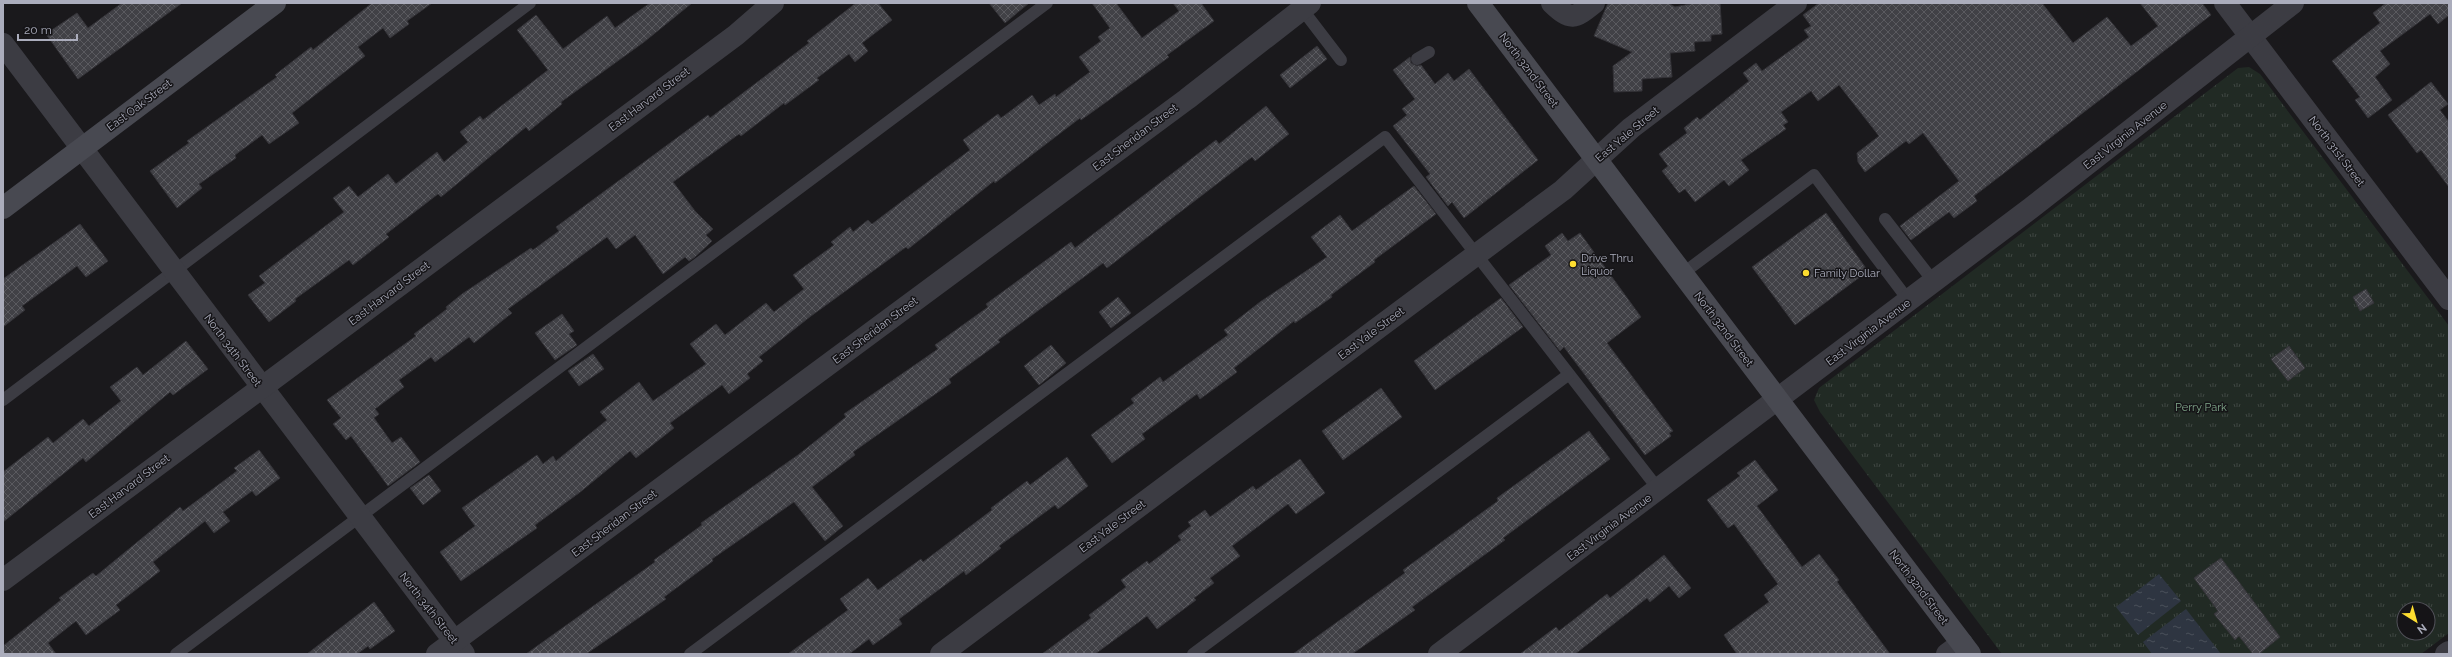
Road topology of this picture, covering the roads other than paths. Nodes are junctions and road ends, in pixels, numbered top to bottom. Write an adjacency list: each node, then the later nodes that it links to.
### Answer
1 (275, 3): 17 (main road, East Oak Street)
2 (530, 3): 22 (lane)
3 (774, 3): 28 (street, East Harvard Street)
4 (1046, 3): 32 (lane)
5 (1552, 3): 6 (street)
6 (1594, 3)
7 (1796, 3): 18 (street, East Yale Street)
8 (2225, 3): 12 (street, North 31st Street)
9 (2293, 3): 12 (street, East Virginia Avenue)
10 (1484, 5): 18 (main road, North 32nd Street)
11 (1306, 6): 16 (lane); 34 (street, East Sheridan Street)
12 (2250, 37): 24 (street, East Virginia Avenue); 25 (street, North 31st Street)
13 (3, 44): 17 (street, North 34th Street)
14 (1429, 52): 15 (lane)
15 (1417, 59)
16 (1341, 60)
17 (81, 148): 19 (main road, East Oak Street); 22 (street, North 34th Street)
18 (1596, 160): 21 (street, East Yale Street); 23 (main road, North 32nd Street)
19 (3, 208)
20 (1885, 219): 24 (lane)
21 (1475, 255): 27 (lane); 39 (lane); 40 (street, East Yale Street)
22 (174, 272): 28 (street, North 34th Street); 29 (lane)
23 (1682, 274): 26 (lane); 30 (main road, North 32nd Street)
24 (1934, 282): 26 (street, East Virginia Avenue)
25 (2449, 299)
26 (1909, 301): 30 (street, East Virginia Avenue)
27 (1568, 375): 31 (lane); 41 (lane)
28 (261, 388): 32 (street, North 34th Street); 33 (street, East Harvard Street)
29 (3, 400)
30 (1778, 400): 31 (street, East Virginia Avenue); 35 (main road, North 32nd Street)
31 (1658, 490): 42 (street, East Virginia Avenue)
32 (359, 517): 34 (street, North 34th Street); 37 (lane)
33 (3, 580)
34 (459, 647): 38 (street, East Sheridan Street)
35 (1959, 650)
36 (2449, 652): 43 (street)
37 (176, 654)
38 (437, 654)
39 (690, 654)
40 (940, 654)
41 (1193, 654)
42 (1439, 654)
43 (2446, 654)

